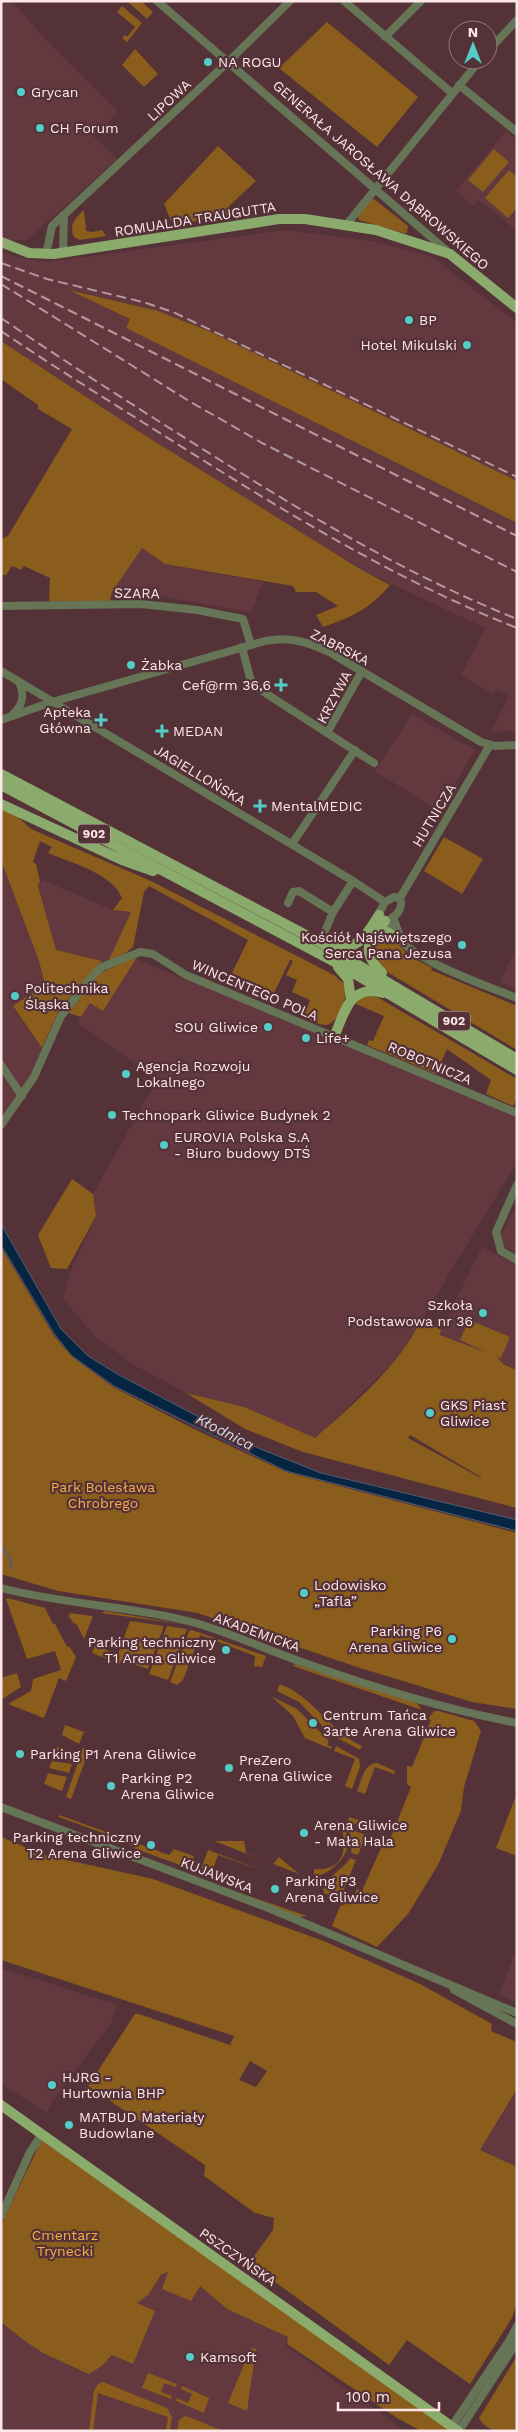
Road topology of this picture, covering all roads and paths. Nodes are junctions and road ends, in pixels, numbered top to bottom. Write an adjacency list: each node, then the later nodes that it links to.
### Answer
1 (157, 1): 8 (street, GENERAŁA JAROSŁAWA DĄBROWSKIEGO)
2 (290, 1): 8 (street, LIPOWA)
3 (344, 1): 6 (street)
4 (421, 1): 6 (street)
5 (517, 20): 7 (street)
6 (385, 37): 11 (street)
7 (498, 40)
8 (228, 62): 13 (street, GENERAŁA JAROSŁAWA DĄBROWSKIEGO); 14 (street, LIPOWA)
9 (472, 70): 10 (street)
10 (459, 85): 11 (street); 12 (street)
11 (452, 93): 13 (street)
12 (517, 132)
13 (375, 188): 15 (street); 18 (street, GENERAŁA JAROSŁAWA DĄBROWSKIEGO)
14 (64, 215): 17 (street); 19 (street, LIPOWA)
15 (347, 224): 17 (main road, ROMUALDA TRAUGUTTA); 18 (main road, ROMUALDA TRAUGUTTA)
16 (1, 242): 19 (main road, ROMUALDA TRAUGUTTA)
17 (63, 253): 19 (main road, ROMUALDA TRAUGUTTA)
18 (450, 254): 20 (main road, GENERAŁA JAROSŁAWA DĄBROWSKIEGO)
19 (46, 255)
20 (517, 308)
21 (1, 606): 22 (street, SZARA)
22 (251, 645): 23 (street, ZABRSKA); 24 (street, ZABRSKA)
23 (242, 647): 27 (street, ZABRSKA); 30 (street)
24 (362, 671): 30 (street, KRZYWA); 31 (street, ZABRSKA)
25 (1, 672): 26 (street, JAGIELLOŃSKA)
26 (19, 682): 27 (street, JAGIELLOŃSKA); 28 (street)
27 (52, 702): 28 (street, ZABRSKA); 40 (street, JAGIELLOŃSKA)
28 (10, 716): 29 (street, ZABRSKA)
29 (1, 720)
30 (327, 733): 33 (street, KRZYWA)
31 (490, 745): 32 (street, ZABRSKA); 43 (street, HUTNICZA)
32 (517, 746)
33 (355, 750): 34 (street, KRZYWA); 40 (street)
34 (374, 763)
35 (1, 768): 38 (main road)
36 (1, 774): 38 (main road, 902)
37 (1, 785): 42 (main road, 902)
38 (38, 794): 51 (main road, 902)
39 (1, 804): 42 (main road)
40 (292, 844): 41 (street, JAGIELLOŃSKA)
41 (353, 881): 44 (street, JAGIELLOŃSKA); 46 (street)
42 (187, 883): 52 (main road, 902)
43 (400, 898): 44 (street); 47 (street, HUTNICZA)
44 (385, 902): 47 (street)
45 (288, 903): 46 (street)
46 (333, 912): 48 (street)
47 (386, 919): 49 (main road); 50 (street); 51 (main road)
48 (326, 929)
49 (373, 936): 50 (main road); 53 (main road)
50 (399, 940): 55 (street)
51 (323, 944): 53 (main road, 902)
52 (333, 961): 54 (main road, 902); 56 (main road)
53 (391, 983): 58 (main road, 902)
54 (394, 996): 56 (main road); 60 (main road, 902)
55 (517, 998)
56 (351, 999): 57 (main road)
57 (334, 1036): 61 (street, WINCENTEGO POLA); 62 (street, ROBOTNICZA)
58 (517, 1059)
59 (1, 1065): 61 (street)
60 (517, 1070)
61 (22, 1096): 63 (street, WINCENTEGO POLA)
62 (517, 1113)
63 (1, 1125)
64 (517, 1185): 65 (street)
65 (517, 1260)
66 (1, 1588): 67 (street, AKADEMICKA)
67 (517, 1722)
68 (1, 1807): 69 (street, KUJAWSKA)
69 (422, 1971): 70 (street, KUJAWSKA); 71 (street, KUJAWSKA)
70 (517, 2013)
71 (517, 2024)
72 (1, 2105): 73 (main road, PSZCZYŃSKA)
73 (42, 2134): 74 (street); 77 (main road, PSZCZYŃSKA)
74 (1, 2216)
75 (517, 2326): 77 (street)
76 (517, 2342): 77 (street)
77 (457, 2429)

